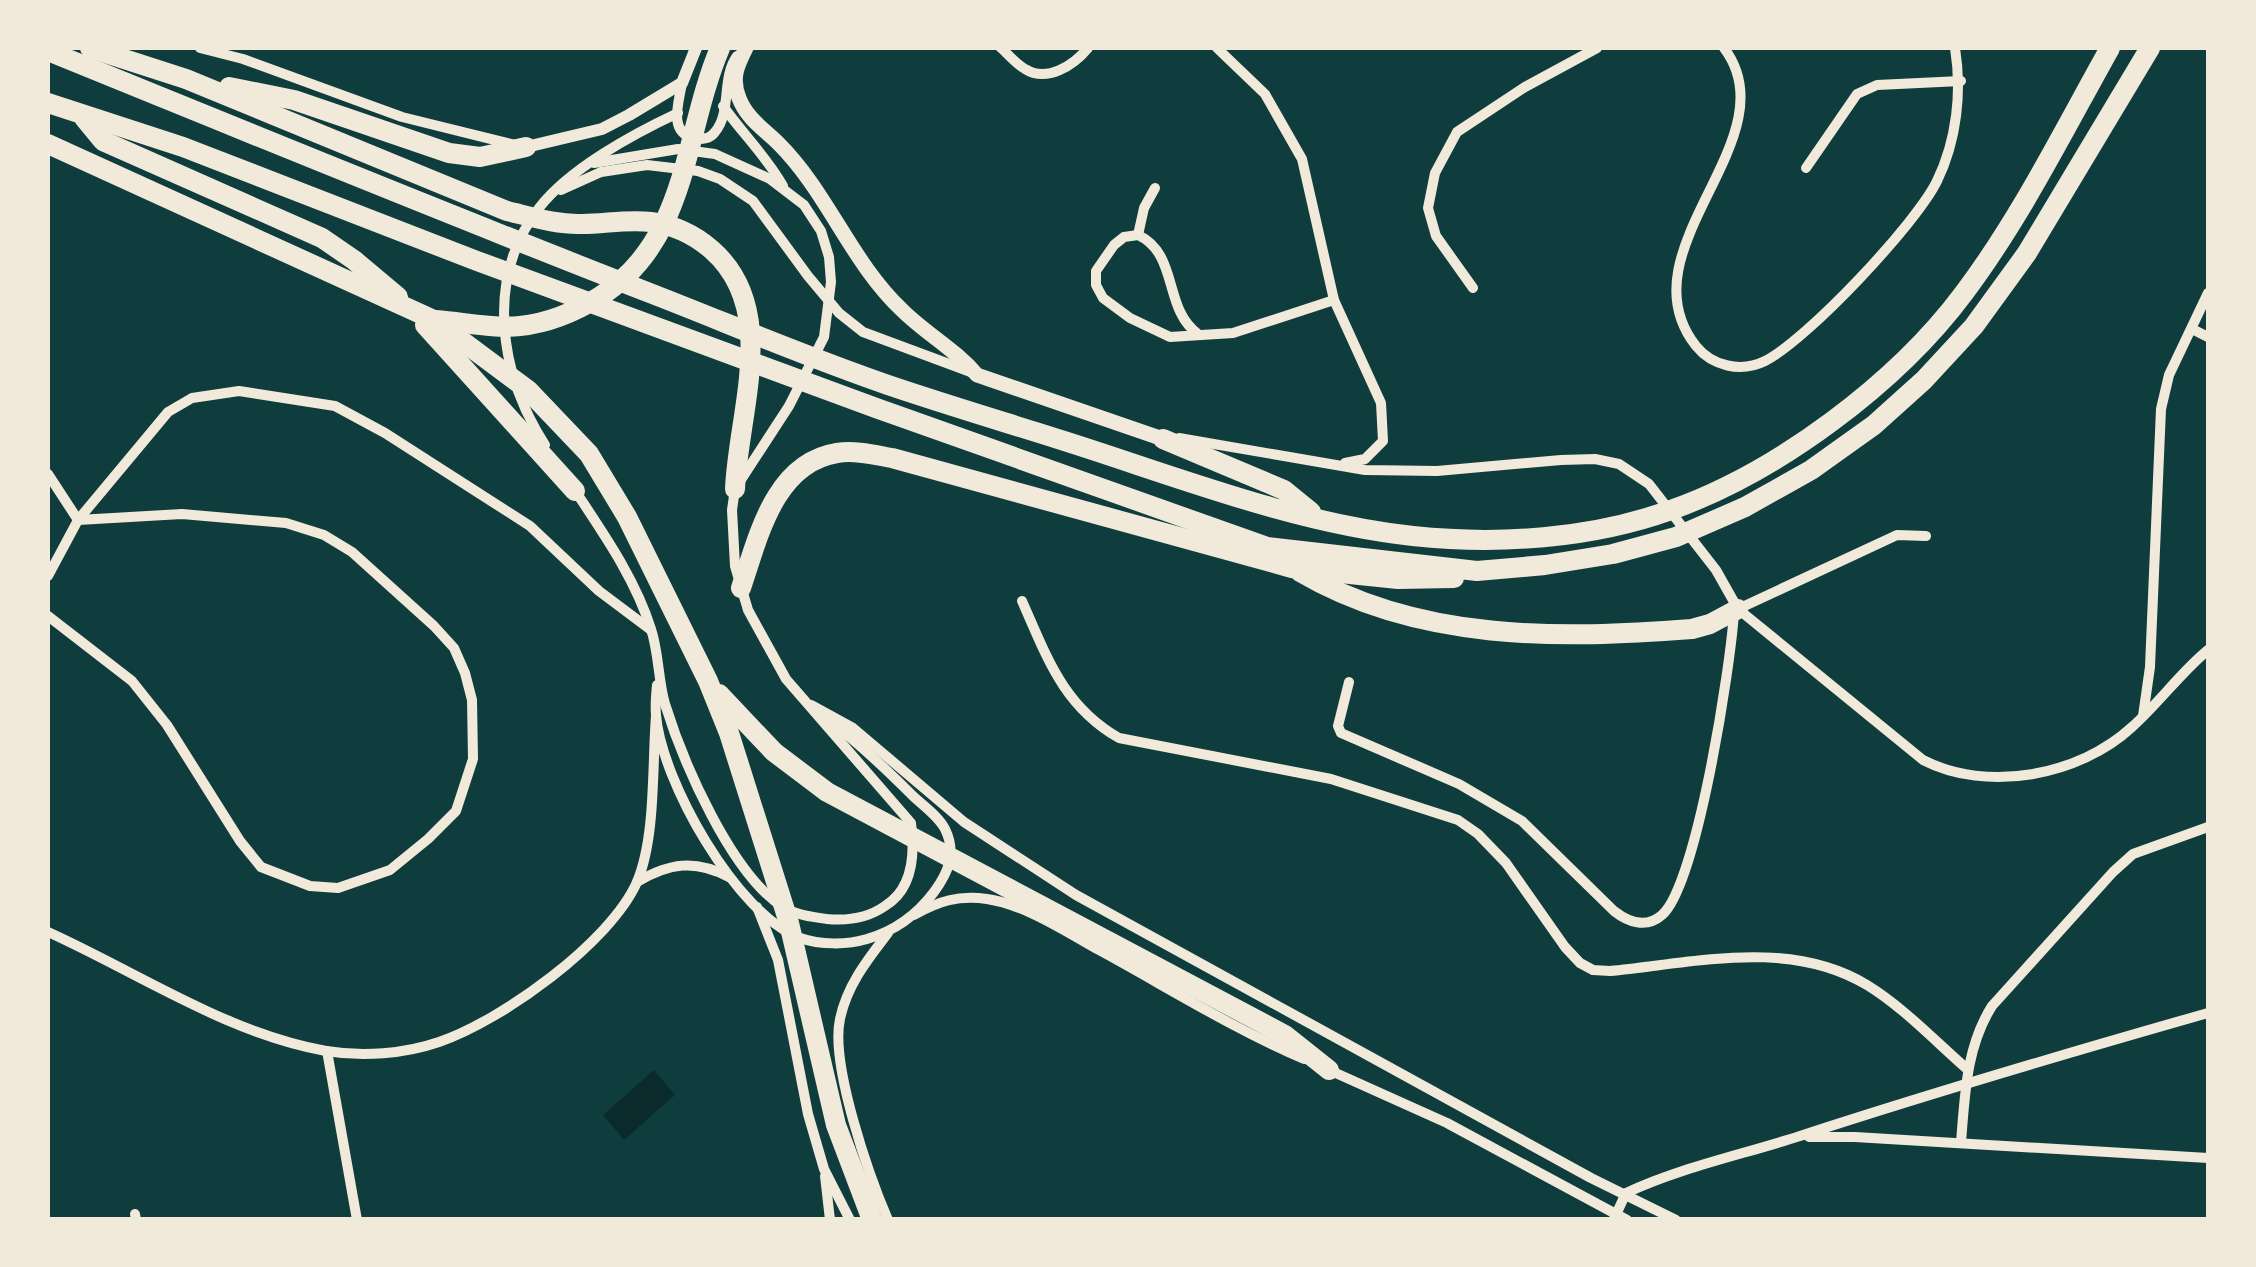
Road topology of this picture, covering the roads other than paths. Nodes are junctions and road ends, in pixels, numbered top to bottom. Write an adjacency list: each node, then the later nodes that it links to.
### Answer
1 (57, 48): 15 (highway)
2 (90, 48): 16 (highway)
3 (200, 48): 24 (street)
4 (696, 48): 18 (street)
5 (720, 48): 34 (highway)
6 (744, 48): 20 (street); 38 (main road)
7 (1000, 48): 8 (street)
8 (1088, 48)
9 (1216, 48): 33 (street)
10 (1596, 48): 31 (street)
11 (1724, 48): 17 (street)
12 (1955, 48): 17 (street)
13 (2110, 48): 44 (highway)
14 (2150, 48): 49 (highway)
15 (48, 50): 44 (highway)
16 (186, 79): 24 (highway); 42 (highway)
17 (1961, 80): 26 (street)
18 (682, 83): 21 (street); 24 (street)
19 (48, 103): 22 (highway)
20 (724, 106): 21 (street); 28 (street)
21 (678, 113): 25 (street)
22 (83, 116): 43 (highway); 47 (highway)
23 (48, 144): 34 (highway)
24 (526, 147)
25 (594, 162): 28 (street); 29 (street)
26 (1806, 168)
27 (1155, 188): 30 (street)
28 (786, 191): 42 (street)
29 (551, 194): 38 (street); 43 (street)
30 (1138, 235): 36 (street); 36 (street)
31 (1473, 288)
32 (2208, 293): 35 (street)
33 (1334, 300): 36 (street); 40 (street)
34 (434, 320): 58 (highway)
35 (2192, 328): 37 (street); 62 (street)
36 (1198, 334)
37 (2208, 336)
38 (977, 375): 39 (main road)
39 (1163, 440): 40 (street); 44 (highway)
40 (1338, 464): 53 (street)
41 (48, 474): 45 (street)
42 (735, 490): 51 (street)
43 (575, 491): 55 (street)
44 (1316, 516)
45 (78, 520): 50 (street); 54 (street); 55 (street)
46 (1926, 536): 53 (street)
47 (1266, 547): 48 (highway); 49 (highway)
48 (1292, 568): 49 (highway); 51 (highway); 53 (highway)
49 (1477, 571)
50 (48, 576)
51 (741, 588): 60 (street)
52 (1022, 602): 72 (street)
53 (1736, 610): 59 (street); 62 (street)
54 (48, 616)
55 (652, 631): 57 (street)
56 (2208, 650): 62 (street)
57 (657, 674): 60 (street); 61 (street)
58 (708, 682): 73 (highway); 84 (highway)
59 (1349, 682)
60 (804, 700): 67 (street); 79 (street)
61 (656, 716): 64 (street); 65 (street)
62 (2143, 717)
63 (2208, 826): 72 (street)
64 (731, 878): 65 (street); 66 (street)
65 (637, 882): 71 (street)
66 (756, 906): 69 (street); 78 (street)
67 (914, 915): 69 (street); 73 (street)
68 (48, 932): 71 (street)
69 (888, 932): 85 (street)
70 (2208, 1014): 74 (street)
71 (327, 1051): 81 (street)
72 (1968, 1069): 74 (street)
73 (1329, 1070): 80 (street)
74 (1967, 1082): 75 (street); 76 (street)
75 (1798, 1137): 76 (street); 79 (street)
76 (1962, 1142): 77 (street)
77 (2208, 1158)
78 (824, 1168): 82 (street); 83 (street)
79 (1626, 1193): 80 (street); 87 (street)
80 (1614, 1216): 86 (street)
81 (357, 1220)
82 (830, 1220)
83 (850, 1220)
84 (872, 1220)
85 (888, 1220)
86 (1627, 1220)
87 (1676, 1220)

